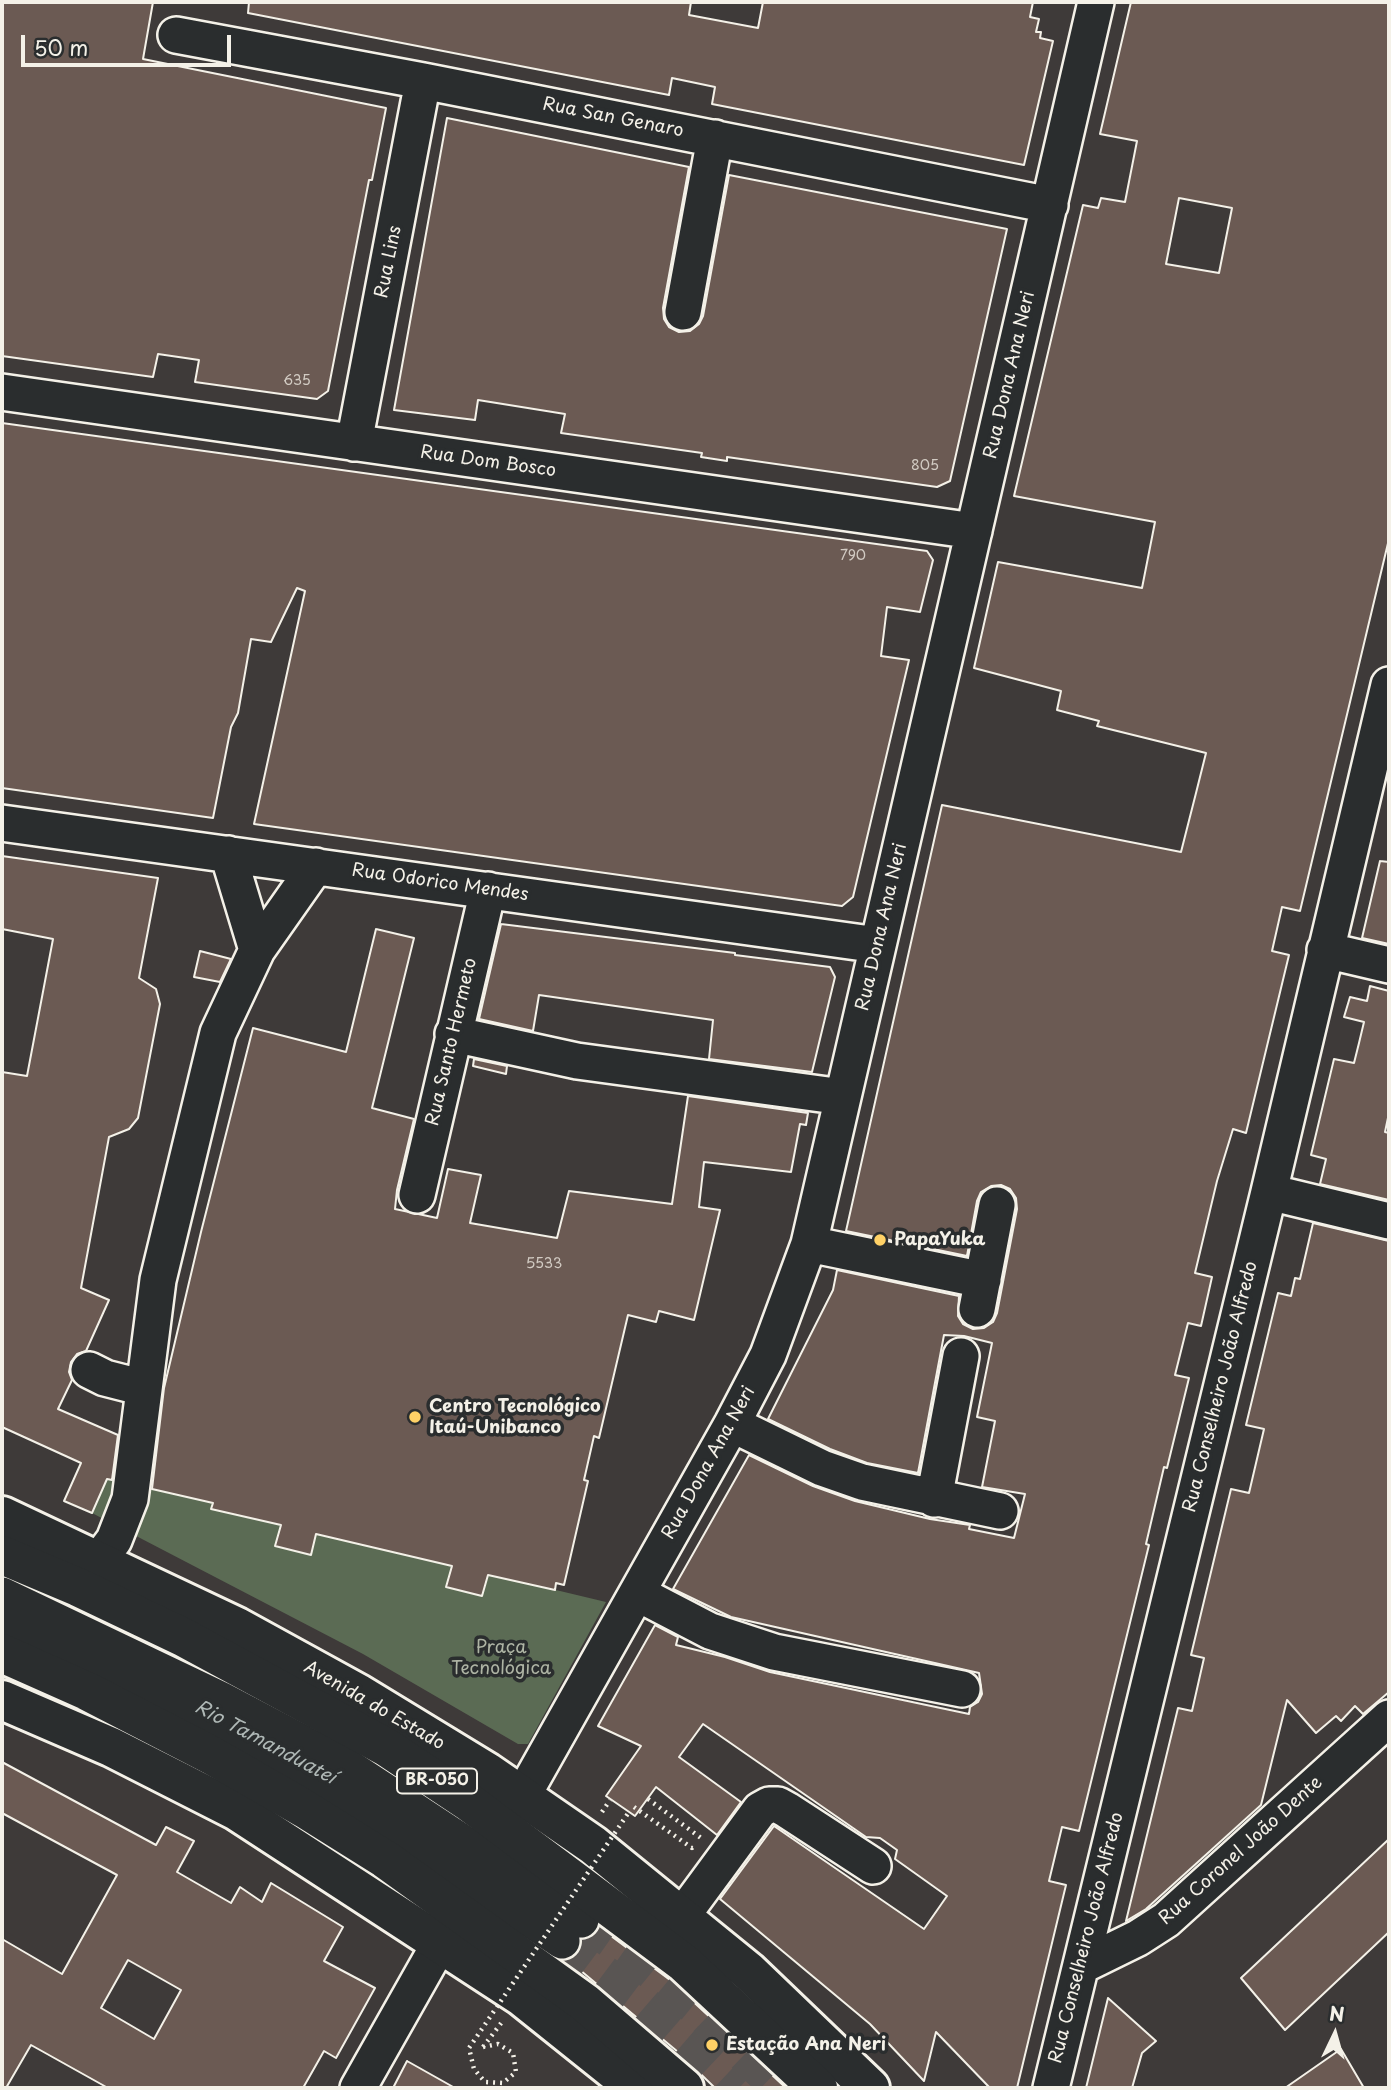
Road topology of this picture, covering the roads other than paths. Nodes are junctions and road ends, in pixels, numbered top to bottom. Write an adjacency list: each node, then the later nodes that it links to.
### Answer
1 (1096, 2): 5 (street, Rua Dona Ana Neri)
2 (176, 35): 3 (street, Rua San Genaro)
3 (423, 81): 4 (street, Rua San Genaro); 8 (street, Rua Lins)
4 (715, 138): 5 (street, Rua San Genaro); 6 (street)
5 (1050, 205): 9 (street, Rua Dona Ana Neri)
6 (683, 312)
7 (2, 392): 8 (street, Rua Dom Bosco)
8 (354, 443): 9 (street, Rua Dom Bosco)
9 (974, 531): 15 (street, Rua Dona Ana Neri)
10 (1389, 685): 17 (street, Rua Conselheiro João Alfredo)
11 (2, 823): 12 (street, Rua Odorico Mendes)
12 (228, 854): 13 (street, Rua Odorico Mendes); 16 (street)
13 (316, 866): 14 (street, Rua Odorico Mendes); 16 (street)
14 (488, 890): 15 (street, Rua Odorico Mendes); 19 (street, Rua Santo Hermeto)
15 (878, 945): 20 (street, Rua Dona Ana Neri)
16 (257, 950): 28 (street)
17 (1325, 950): 18 (street); 21 (street, Rua Conselheiro João Alfredo)
18 (1389, 965)
19 (453, 1034): 20 (street); 22 (street, Rua Santo Hermeto)
20 (843, 1097): 25 (street, Rua Dona Ana Neri)
21 (1269, 1192): 24 (street); 46 (street, Rua Conselheiro João Alfredo)
22 (417, 1195)
23 (997, 1205): 25 (street)
24 (1389, 1221)
25 (808, 1244): 29 (street, Rua Dona Ana Neri)
26 (961, 1356): 30 (street)
27 (89, 1370): 28 (street)
28 (144, 1388): 34 (street)
29 (732, 1424): 30 (street); 35 (street, Rua Dona Ana Neri)
30 (934, 1499): 31 (street)
31 (1000, 1511)
32 (2, 1516): 34 (main road, Avenida do Estado)
33 (2, 1555): 50 (main road, Avenida do Estado / BR-050)
34 (99, 1560): 42 (main road, Avenida do Estado)
35 (637, 1593): 39 (street); 42 (street, Rua Dona Ana Neri)
36 (2, 1595): 37 (street)
37 (2, 1625)
38 (2, 1653): 49 (main road)
39 (962, 1689)
40 (2, 1700): 45 (main road)
41 (1389, 1718): 46 (street, Rua Coronel João Dente)
42 (522, 1797): 44 (main road, Avenida do Estado)
43 (873, 1866): 44 (street)
44 (682, 1916): 51 (main road, Avenida do Estado)
45 (440, 1943): 47 (street); 48 (main road)
46 (1081, 1966): 52 (street, Rua Conselheiro João Alfredo)
47 (358, 2088)
48 (636, 2088)
49 (684, 2088)
50 (818, 2088)
51 (870, 2088)
52 (1051, 2088)

